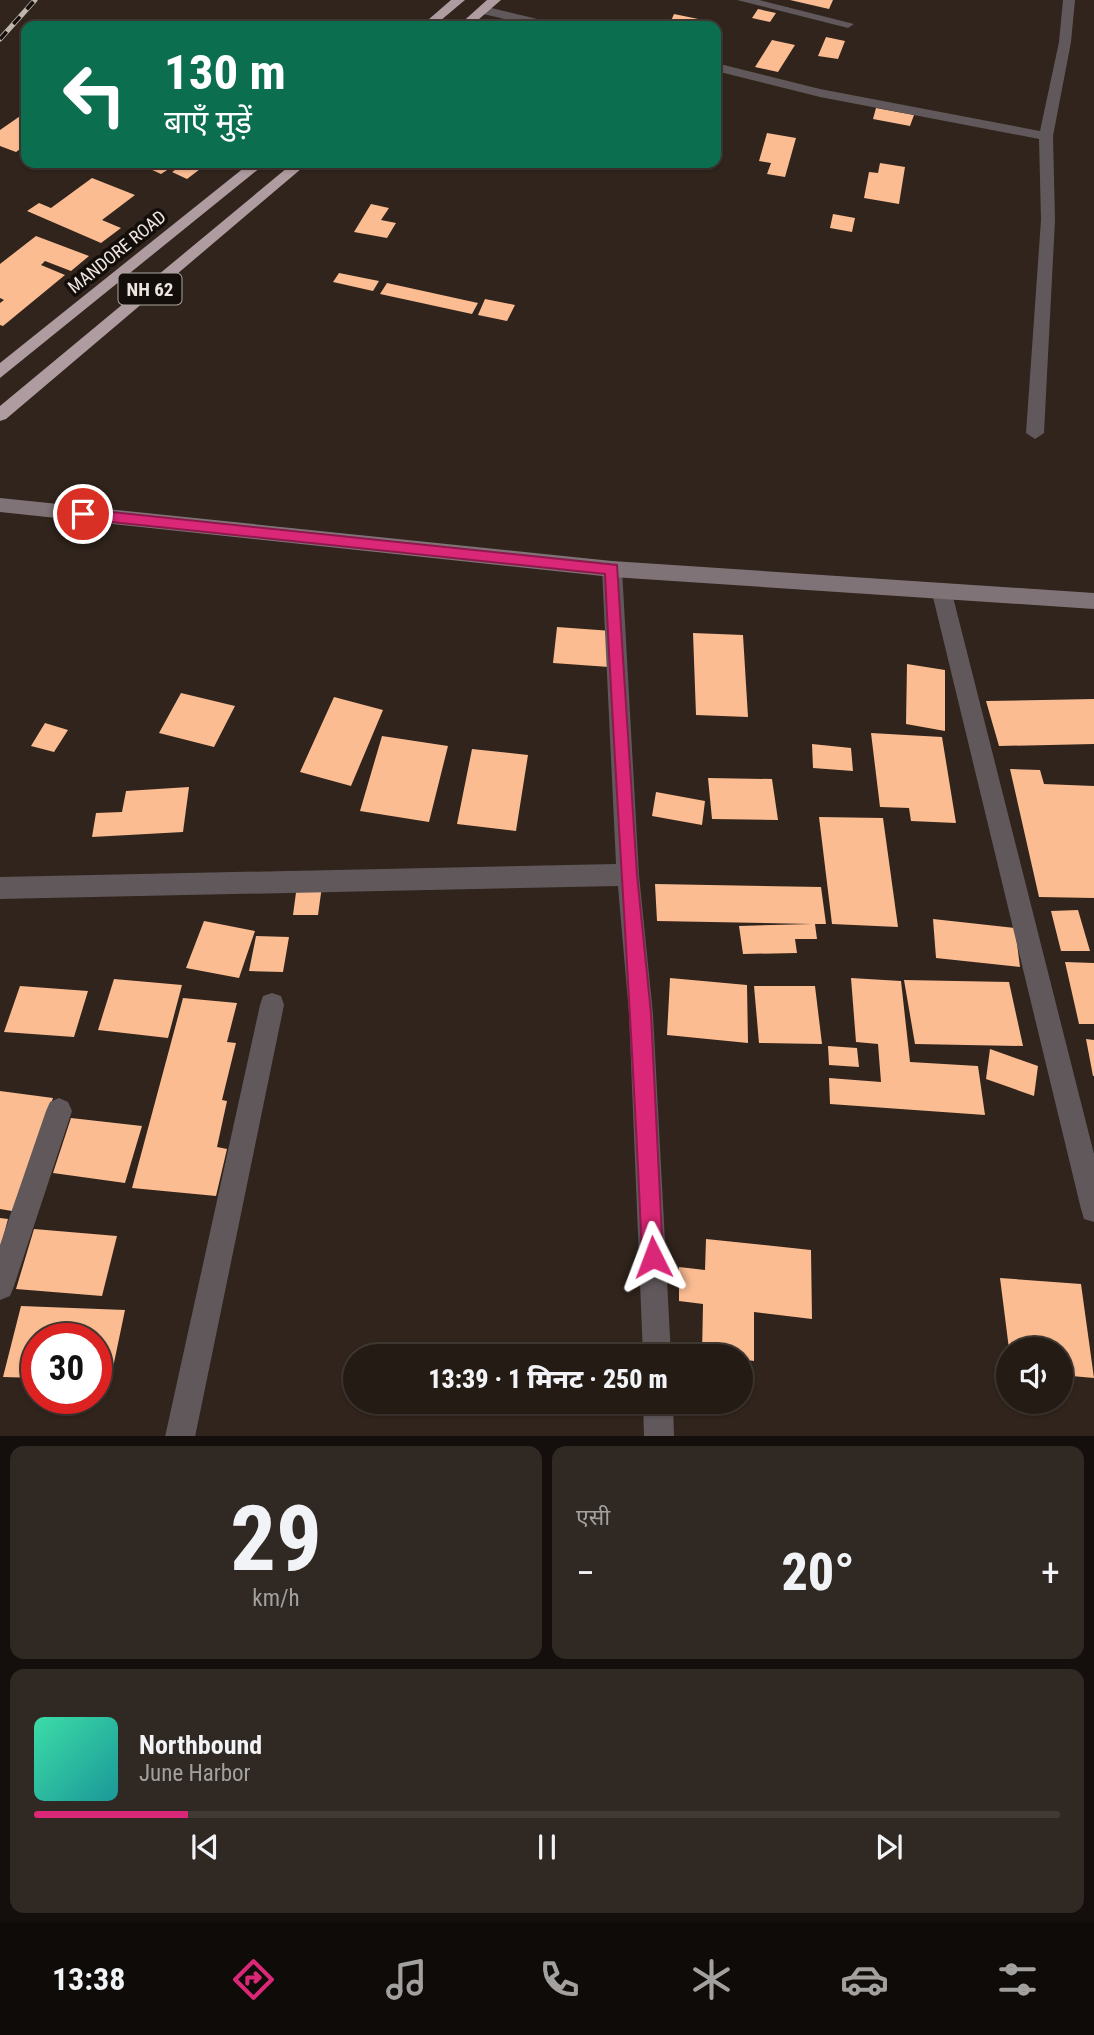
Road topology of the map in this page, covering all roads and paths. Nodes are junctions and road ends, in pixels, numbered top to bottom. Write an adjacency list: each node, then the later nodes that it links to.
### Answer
1 (459, 0): 6 (highway)
2 (495, 0): 5 (highway)
3 (743, 0): 9 (street)
4 (1069, 0): 11 (street)
5 (483, 10): 7 (highway); 8 (street)
6 (433, 21)
7 (470, 21)
8 (529, 21)
9 (848, 24)
10 (721, 68): 11 (street)
11 (1046, 136): 16 (street)
12 (253, 168): 14 (highway, MANDORE ROAD)
13 (295, 168): 15 (highway, NH 62)
14 (0, 372)
15 (0, 415)
16 (1035, 433)
17 (0, 505): 18 (main road)
18 (612, 569): 19 (main road); 21 (street)
19 (942, 593): 20 (main road); 25 (street)
20 (1094, 601)
21 (628, 875): 22 (street); 27 (street)
22 (0, 888)
23 (272, 1005): 29 (street)
24 (59, 1111): 26 (street)
25 (1094, 1209)
26 (0, 1286)
27 (656, 1344)
28 (658, 1414): 30 (street)
29 (180, 1436)
30 (659, 1436)

